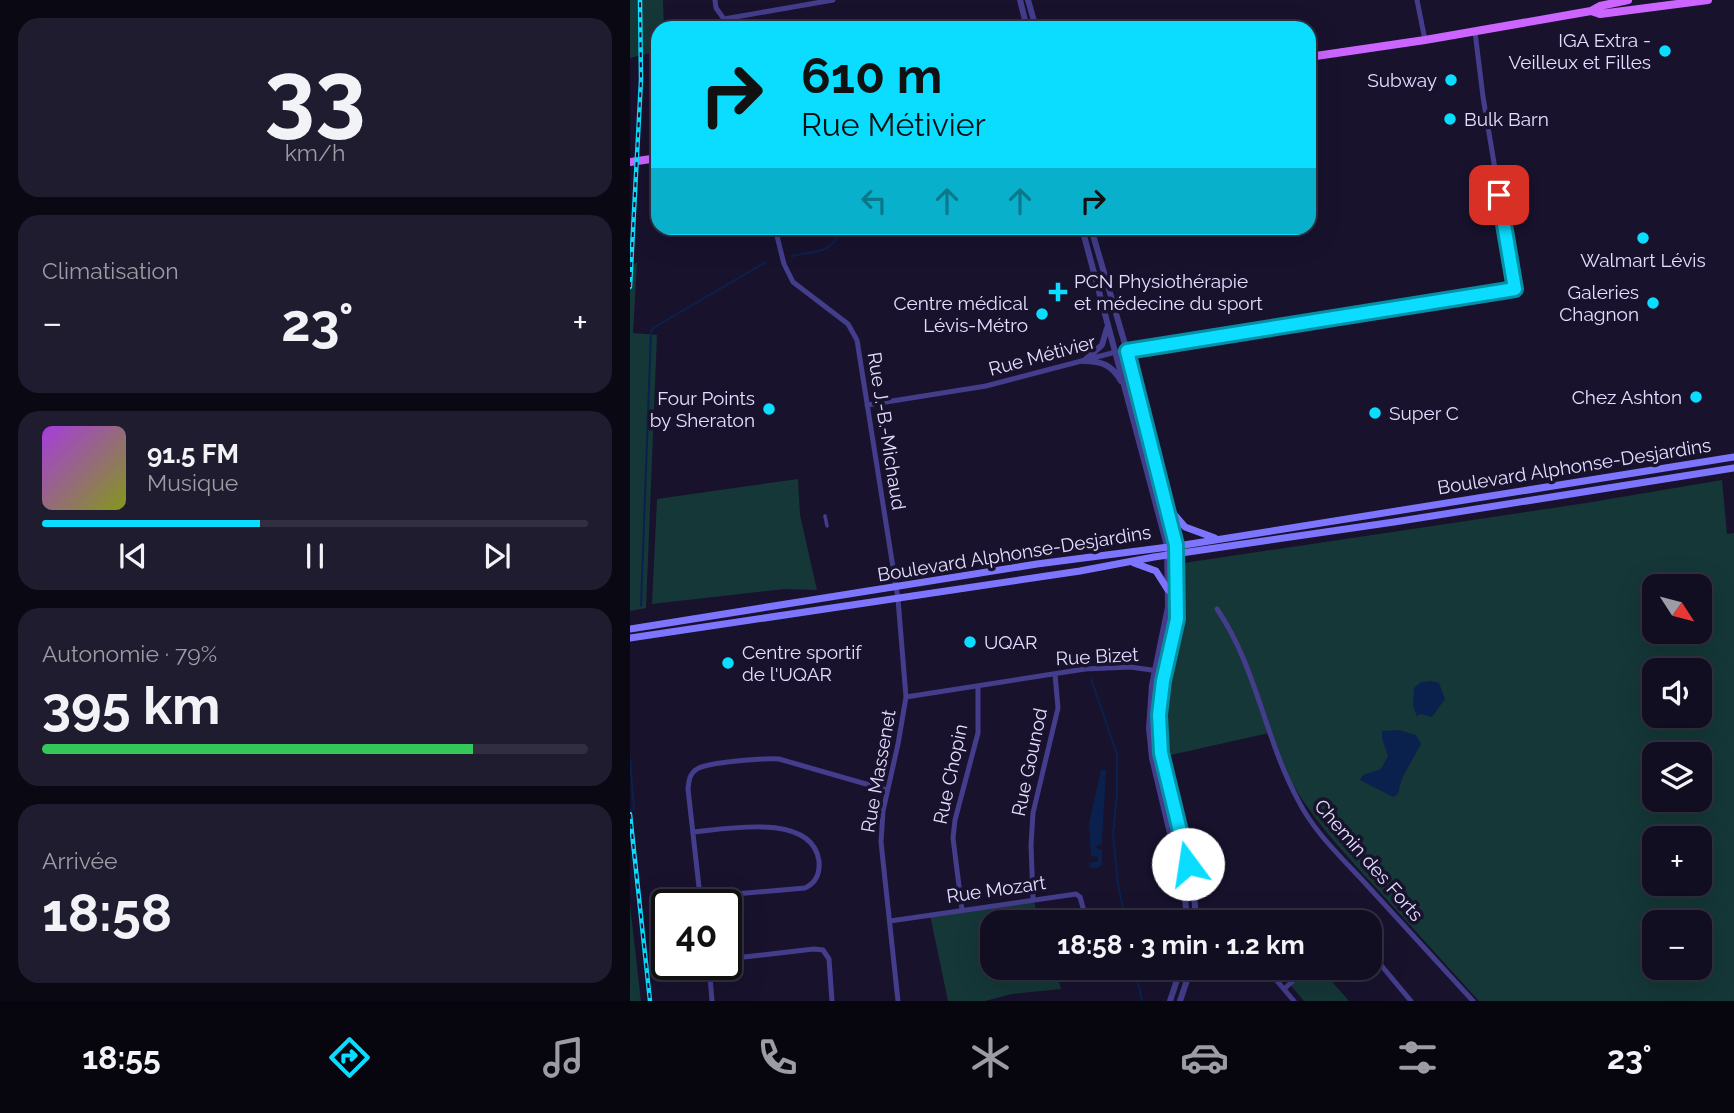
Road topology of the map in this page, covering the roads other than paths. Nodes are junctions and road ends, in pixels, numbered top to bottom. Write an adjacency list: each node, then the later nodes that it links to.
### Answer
1 (715, 0): 2 (street)
2 (833, 0)
3 (1020, 0): 9 (street)
4 (1028, 0): 10 (street)
5 (1417, 0): 12 (street)
6 (1628, 0): 8 (main road)
7 (1708, 0): 8 (main road)
8 (1591, 11): 11 (main road)
9 (1025, 21)
10 (1034, 21)
11 (1475, 32): 12 (main road); 20 (street, Rue Métivier)
12 (1425, 40): 13 (main road)
13 (1316, 56)
14 (651, 159): 15 (main road)
15 (630, 162)
16 (777, 235): 24 (street, Rue J.-B.-Michaud)
17 (1084, 235): 19 (street)
18 (1093, 235): 20 (street)
19 (1108, 322): 21 (street); 22 (street)
20 (1127, 351): 21 (street, Rue Métivier); 27 (street)
21 (1116, 353): 22 (street, Rue Métivier); 23 (street)
22 (1083, 361): 23 (street); 24 (street, Rue Métivier)
23 (1126, 389): 32 (street)
24 (867, 405): 36 (street, Rue J.-B.-Michaud)
25 (1734, 457): 30 (main road, Boulevard Alphonse-Desjardins)
26 (1734, 468): 33 (main road, Boulevard Alphonse-Desjardins)
27 (1166, 505): 30 (main road); 31 (street)
28 (825, 516): 29 (street)
29 (827, 526)
30 (1219, 539): 31 (main road, Boulevard Alphonse-Desjardins)
31 (1176, 545): 32 (main road, Boulevard Alphonse-Desjardins); 33 (street)
32 (1167, 546): 34 (street); 36 (main road, Boulevard Alphonse-Desjardins)
33 (1177, 555): 34 (main road, Boulevard Alphonse-Desjardins); 43 (street)
34 (1167, 556): 35 (main road, Boulevard Alphonse-Desjardins); 37 (street)
35 (1126, 562): 37 (main road); 38 (main road, Boulevard Alphonse-Desjardins)
36 (896, 587): 38 (street, Rue Massenet); 40 (main road, Boulevard Alphonse-Desjardins)
37 (1168, 590): 42 (street)
38 (898, 599): 41 (main road, Boulevard Alphonse-Desjardins); 46 (street, Rue Massenet)
39 (1217, 609): 72 (street, Chemin des Forts)
40 (630, 629)
41 (630, 638)
42 (1155, 670): 43 (street, Rue Bizet); 44 (street, Rue Bizet); 54 (street)
43 (1166, 672): 55 (street)
44 (1055, 674): 45 (street, Rue Bizet); 51 (street, Rue Gounod)
45 (978, 686): 46 (street, Rue Bizet); 52 (street, Rue Chopin)
46 (906, 697): 47 (street, Rue Massenet)
47 (887, 790): 48 (street); 56 (street, Rue Massenet)
48 (693, 832): 49 (street); 50 (street)
49 (698, 889)
50 (742, 893)
51 (1033, 899): 52 (street, Rue Mozart); 53 (street, Rue Mozart)
52 (962, 910): 56 (street, Rue Mozart)
53 (1084, 910)
54 (1186, 910)
55 (1195, 910)
56 (890, 920): 67 (street, Rue Massenet)
57 (742, 957): 66 (street)
58 (1382, 966): 71 (street)
59 (710, 980): 65 (street)
60 (1177, 980): 68 (street)
61 (1187, 980): 69 (street)
62 (1276, 980): 64 (street)
63 (1294, 980): 64 (street)
64 (1284, 989): 70 (street)
65 (712, 1001)
66 (832, 1001)
67 (898, 1001)
68 (1170, 1001)
69 (1180, 1001)
70 (1294, 1001)
71 (1411, 1001)
72 (1473, 1001)

